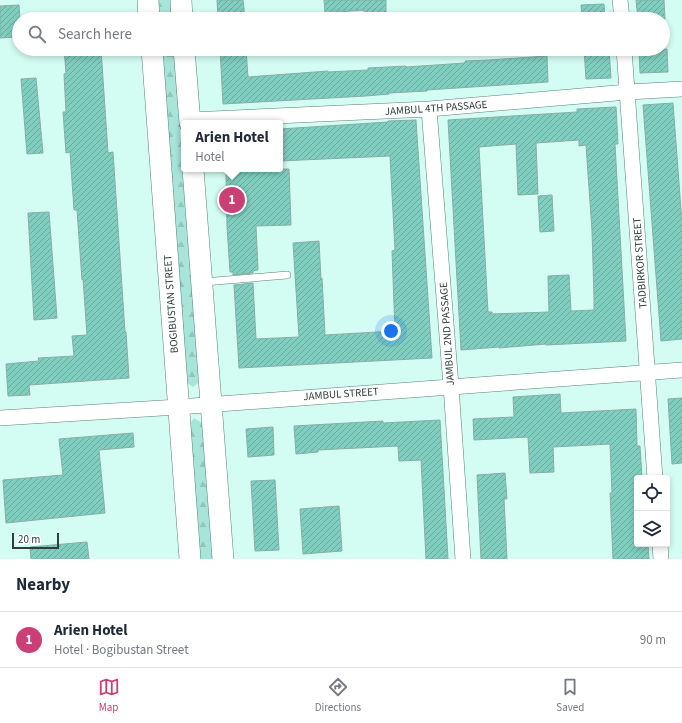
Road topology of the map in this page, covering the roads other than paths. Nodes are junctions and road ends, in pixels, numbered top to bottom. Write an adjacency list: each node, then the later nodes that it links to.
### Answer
1 (148, 0): 4 (street)
2 (180, 0): 5 (street)
3 (620, 0): 6 (street)
4 (149, 12)
5 (181, 12)
6 (621, 12)
7 (153, 56): 22 (street, BOGIBUSTAN STREET)
8 (185, 56): 13 (street)
9 (625, 56): 11 (street, TADBIRKOR STREET)
10 (682, 89): 11 (street, JAMBUL 4TH PASSAGE)
11 (628, 92): 12 (street, JAMBUL 4TH PASSAGE); 19 (street, TADBIRKOR STREET)
12 (429, 109): 14 (street, JAMBUL 4TH PASSAGE); 20 (street, JAMBUL 2ND PASSAGE)
13 (190, 120)
14 (227, 120)
15 (193, 172): 17 (street)
16 (287, 275): 17 (lane)
17 (202, 282): 21 (street)
18 (682, 370): 19 (street, JAMBUL STREET)
19 (648, 373): 20 (street, JAMBUL STREET); 24 (street, TADBIRKOR STREET)
20 (451, 386): 21 (street, JAMBUL STREET); 28 (street, JAMBUL 2ND PASSAGE)
21 (211, 404): 22 (street, JAMBUL STREET); 27 (street)
22 (178, 406): 23 (street, JAMBUL STREET); 26 (street, BOGIBUSTAN STREET)
23 (0, 418)
24 (655, 475)
25 (660, 547): 29 (street)
26 (190, 559)
27 (223, 559)
28 (463, 559)
29 (661, 559)

